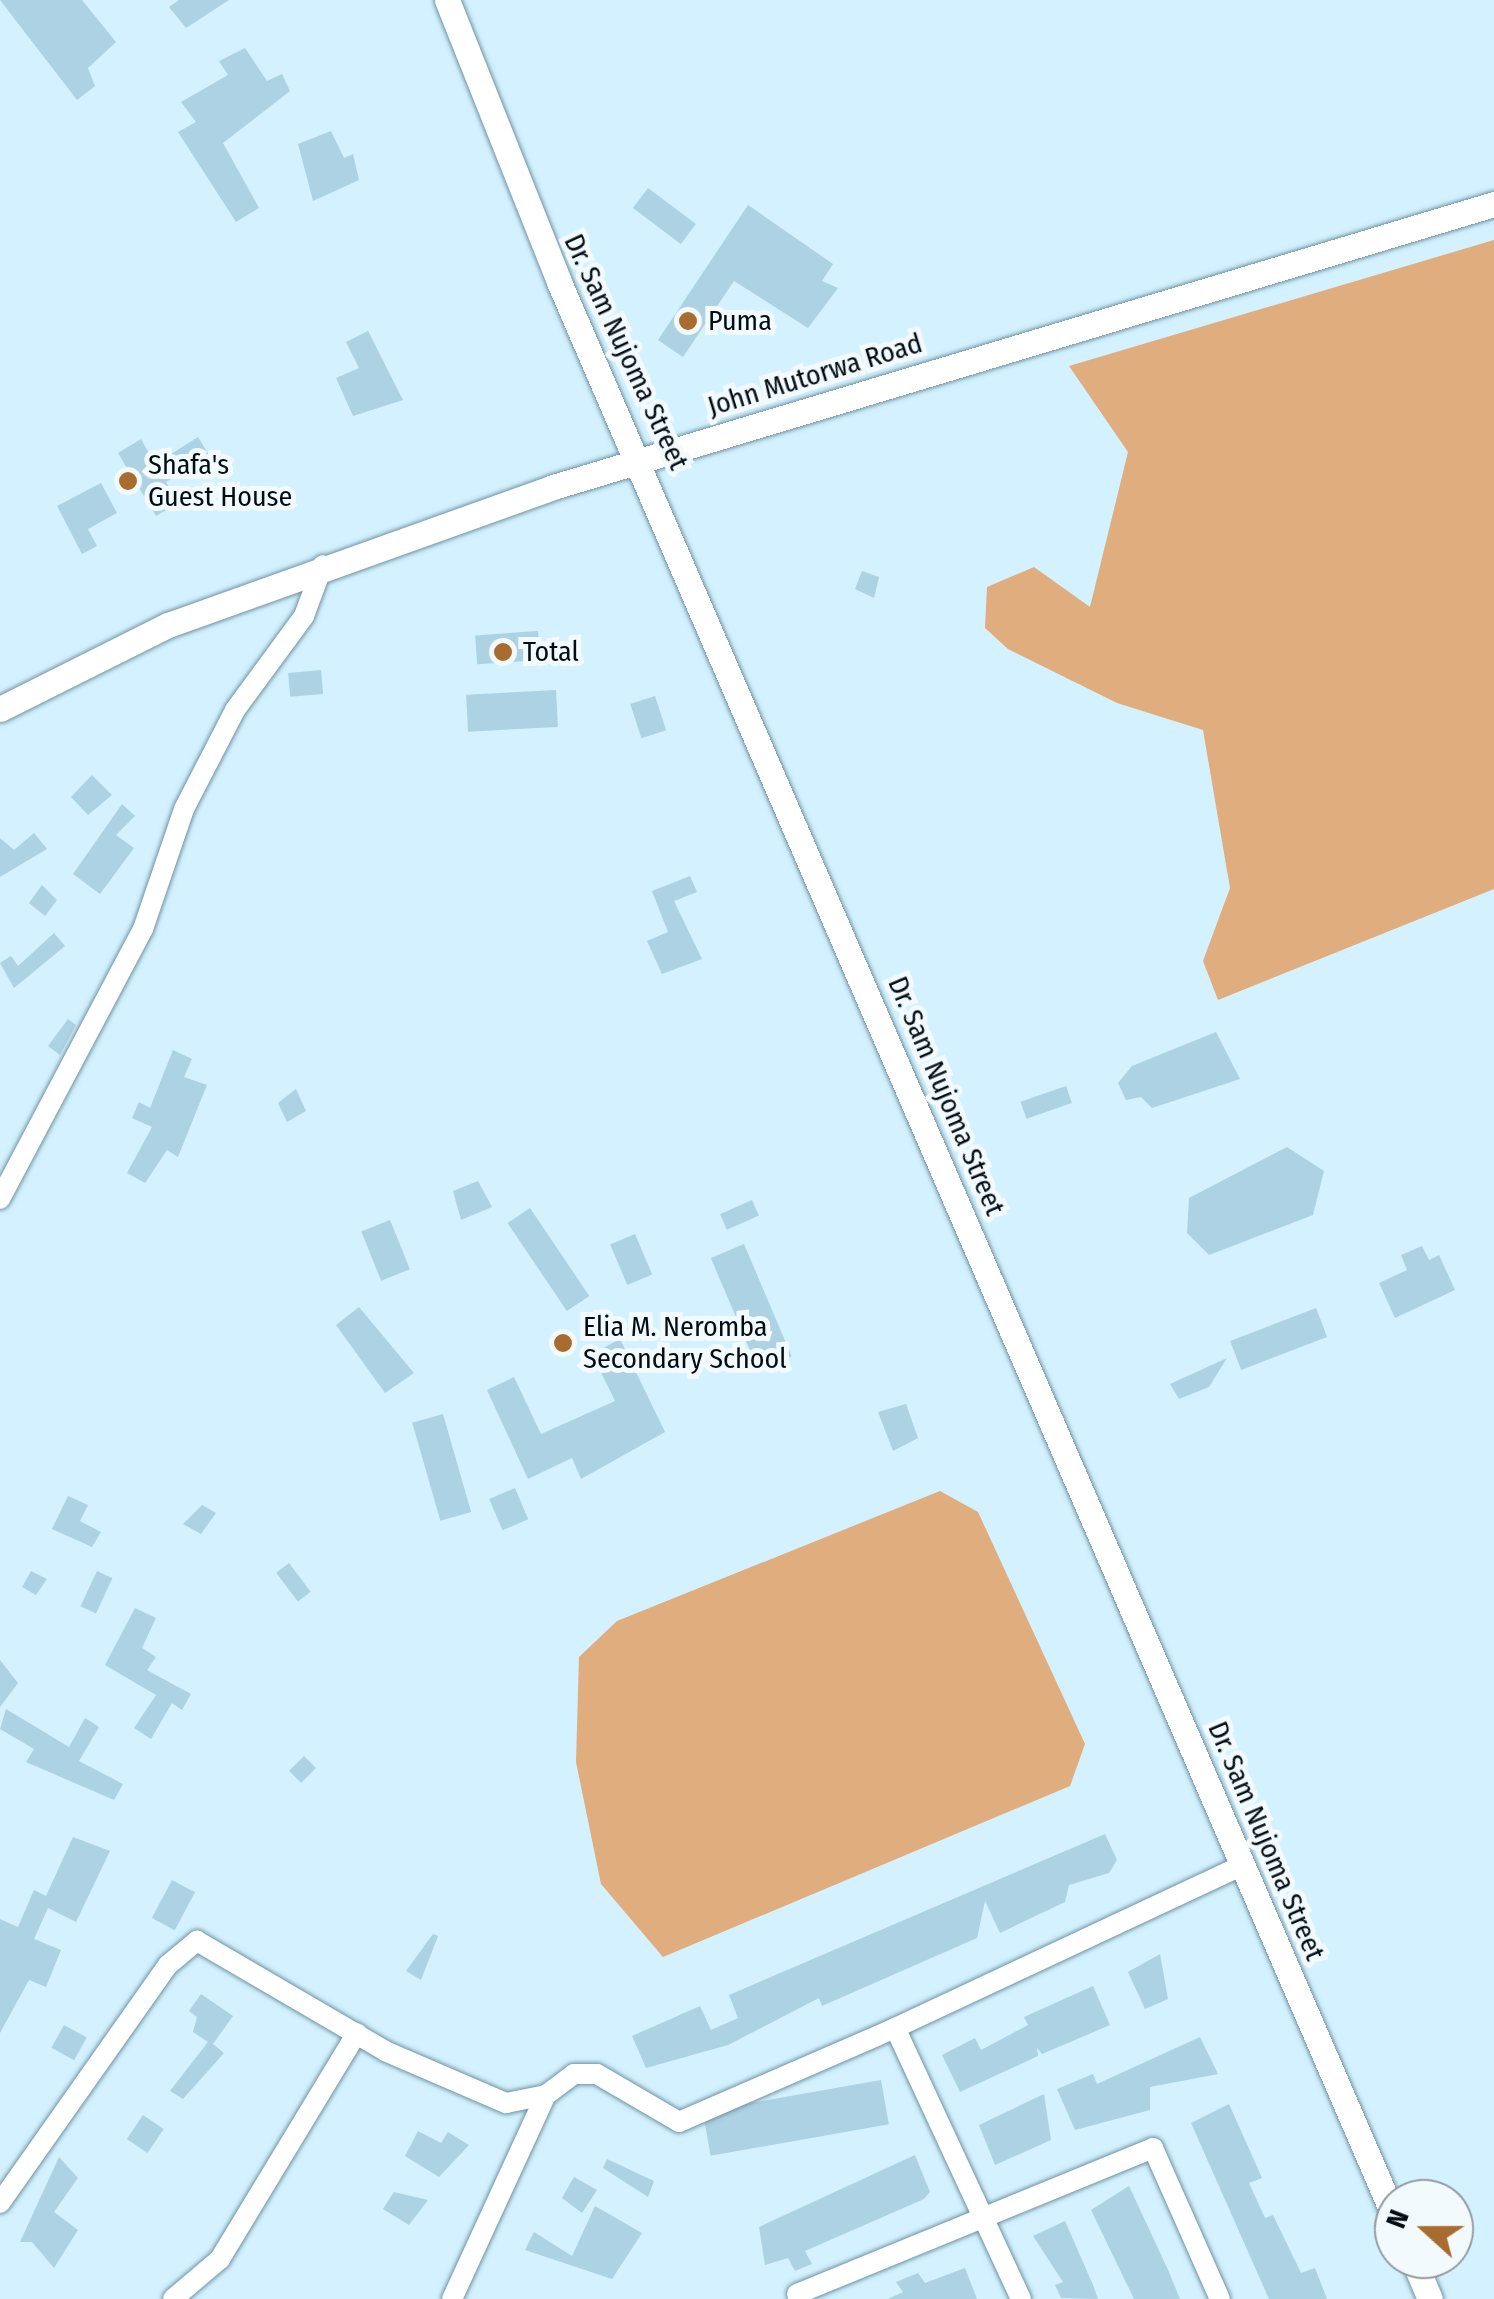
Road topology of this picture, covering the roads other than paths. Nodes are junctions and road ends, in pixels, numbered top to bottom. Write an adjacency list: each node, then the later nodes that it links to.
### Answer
1 (446, 0): 3 (street, Dr. Sam Nujoma Street)
2 (1494, 204): 3 (street, John Mutorwa Road)
3 (642, 460): 4 (street, John Mutorwa Road); 7 (street, Dr. Sam Nujoma Street)
4 (323, 565): 5 (street, John Mutorwa Road); 6 (street)
5 (0, 709)
6 (0, 1200)
7 (1243, 1864): 8 (street); 11 (street, Dr. Sam Nujoma Street)
8 (895, 2028): 10 (street); 13 (street)
9 (357, 2033): 10 (street); 12 (street); 15 (street)
10 (546, 2096): 16 (street)
11 (1378, 2179)
12 (0, 2203)
13 (982, 2213): 14 (street); 17 (street); 18 (street)
14 (797, 2294)
15 (172, 2299)
16 (452, 2299)
17 (1021, 2299)
18 (1220, 2299)

